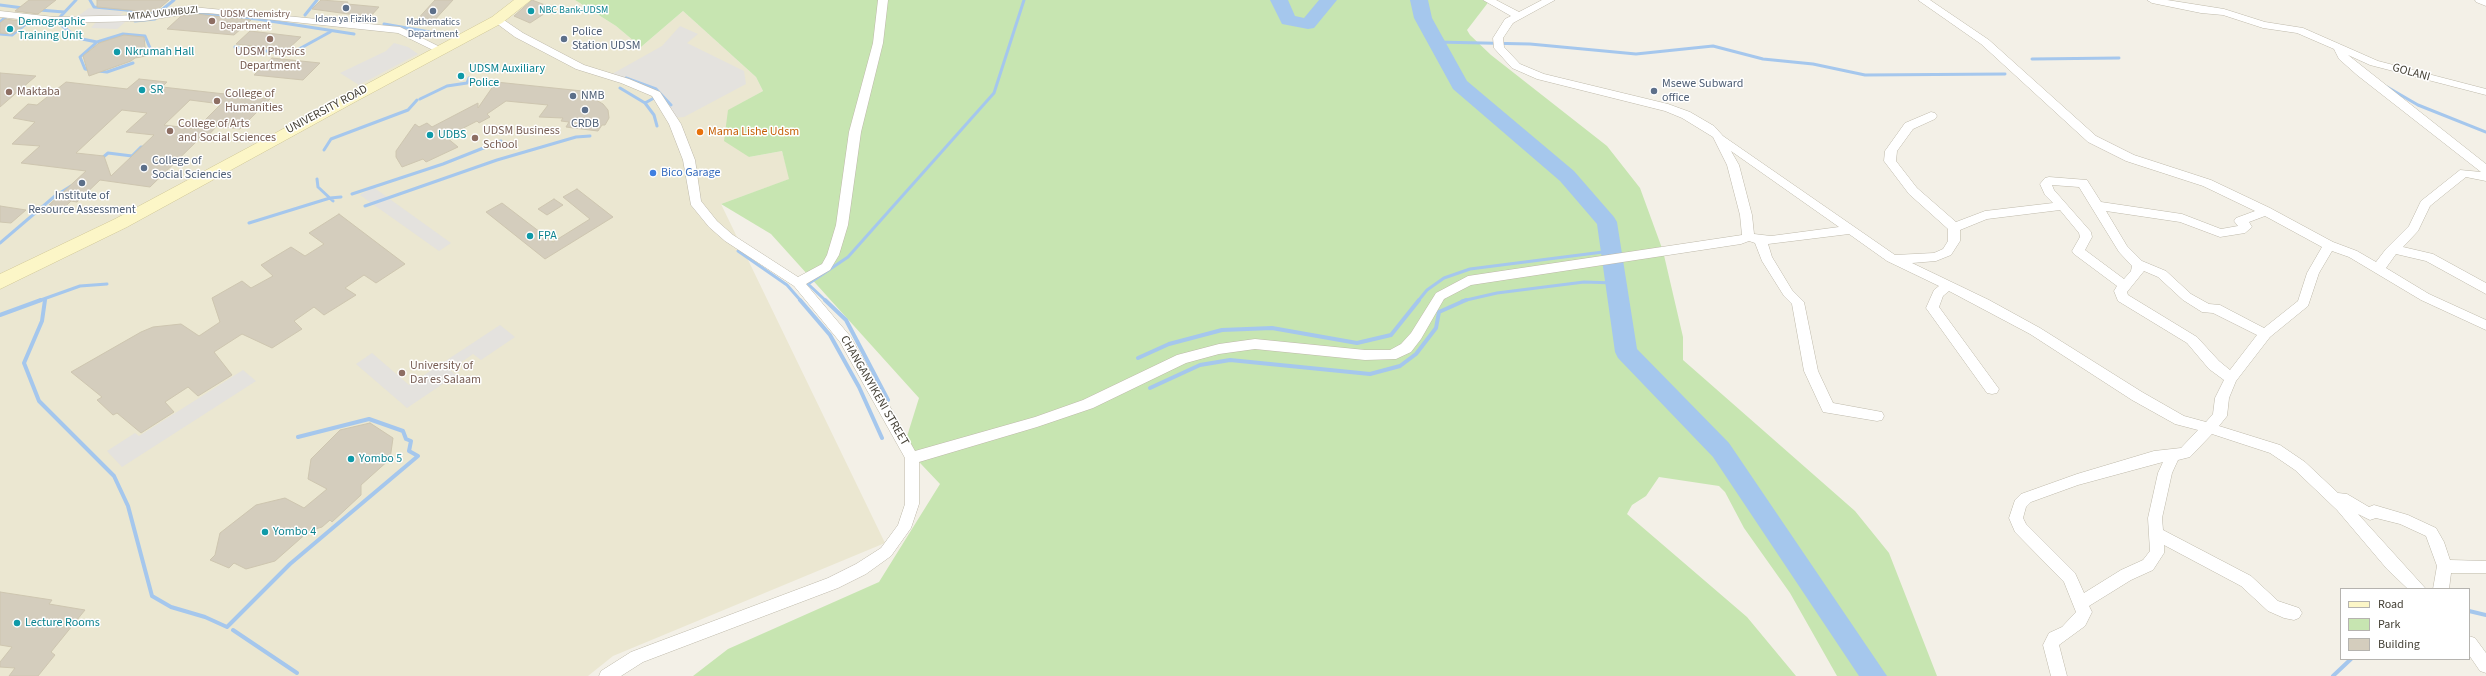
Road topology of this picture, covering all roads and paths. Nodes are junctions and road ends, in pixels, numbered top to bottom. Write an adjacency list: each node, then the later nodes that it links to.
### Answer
1 (524, 0): 13 (street, UNIVERSITY ROAD)
2 (883, 0): 34 (street)
3 (1488, 0): 12 (street)
4 (1550, 0): 12 (street)
5 (1924, 0): 23 (street)
6 (2152, 0): 10 (street, GOLANI)
7 (2480, 0): 9 (street)
8 (2225, 1): 10 (street)
9 (2486, 3)
10 (2228, 13): 14 (street, GOLANI)
11 (0, 14): 15 (street, MTAA UVUMBUZI)
12 (1517, 15): 18 (street)
13 (497, 20): 15 (street, UNIVERSITY ROAD); 34 (street, CHANGANYIKENI STREET)
14 (2338, 46): 16 (street, GOLANI); 19 (street)
15 (441, 50): 33 (street, UNIVERSITY ROAD)
16 (2486, 92)
17 (1931, 116): 24 (street)
18 (1717, 135): 25 (street); 26 (street)
19 (2486, 170)
20 (2486, 177): 29 (street)
21 (2063, 206): 22 (street); 24 (street); 36 (street)
22 (2097, 206): 23 (street); 31 (street)
23 (2266, 211): 28 (street)
24 (1954, 228): 30 (street)
25 (1850, 230): 27 (street); 30 (street)
26 (1748, 237): 27 (street); 45 (street)
27 (1760, 240): 42 (street)
28 (2329, 245): 32 (street); 39 (street)
29 (2393, 249): 32 (street); 37 (street)
30 (1891, 258): 35 (street)
31 (2138, 264): 36 (street); 39 (street)
32 (2378, 268): 38 (street)
33 (0, 282)
34 (798, 283): 45 (street, CHANGANYIKENI STREET)
35 (1948, 286): 41 (street); 43 (street)
36 (2125, 286): 40 (street)
37 (2486, 289)
38 (2486, 326)
39 (2265, 334): 40 (street)
40 (2231, 378): 43 (street)
41 (1992, 389)
42 (1877, 416)
43 (2209, 428): 44 (street); 46 (street)
44 (2173, 455): 47 (street); 52 (street)
45 (912, 458): 56 (street, CHANGANYIKENI STREET)
46 (2319, 482): 48 (street); 50 (street)
47 (2155, 533): 52 (street); 53 (street)
48 (2444, 566): 49 (street); 51 (street)
49 (2486, 567)
50 (2417, 588)
51 (2441, 588)
52 (2080, 604): 57 (street)
53 (2294, 613)
54 (2470, 644): 55 (street)
55 (2486, 666)
56 (607, 676)
57 (2059, 676)

